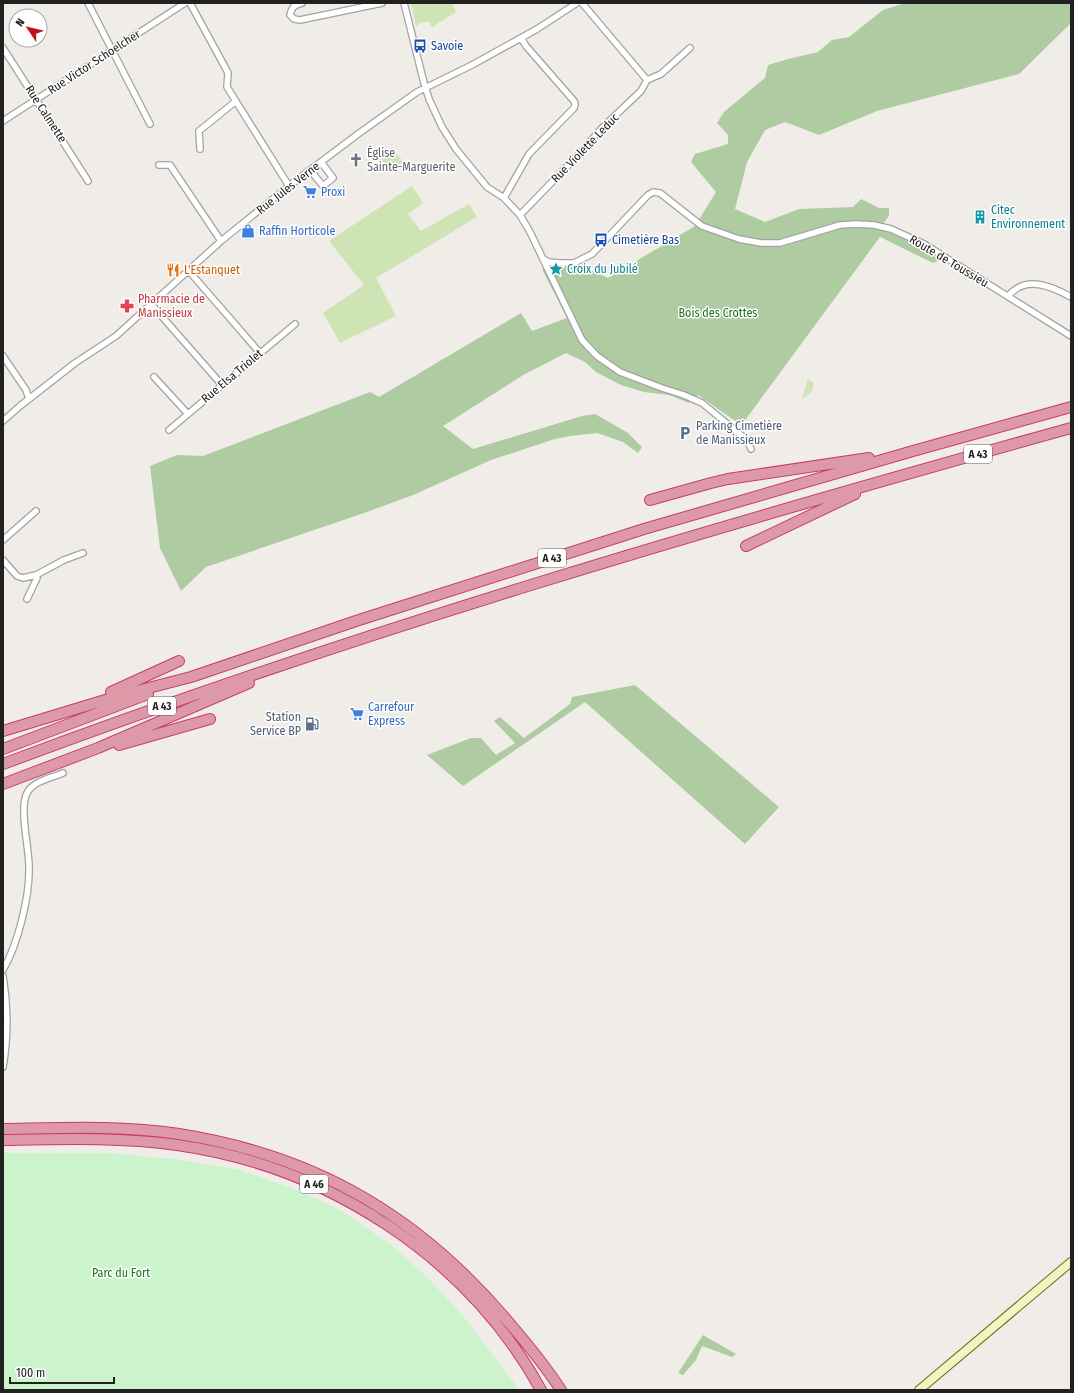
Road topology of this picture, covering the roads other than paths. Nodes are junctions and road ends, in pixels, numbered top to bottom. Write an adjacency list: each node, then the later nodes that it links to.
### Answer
1 (88, 3): 12 (street)
2 (185, 3): 12 (street, Rue Victor Schoelcher)
3 (190, 3): 16 (street)
4 (302, 3): 5 (street)
5 (382, 3)
6 (404, 3): 14 (street)
7 (577, 3): 9 (street, Rue Jules Verne)
8 (582, 3): 13 (street)
9 (521, 38): 14 (street, Rue Jules Verne); 25 (street)
10 (3, 48): 15 (street, Rue Calmette)
11 (690, 48): 13 (street, Rue Violette Leduc)
12 (113, 50): 15 (street, Rue Victor Schoelcher); 18 (street)
13 (647, 80): 26 (street, Rue Violette Leduc)
14 (426, 88): 20 (street, Rue Jules Verne); 25 (street)
15 (37, 99): 17 (street, Rue Victor Schoelcher); 23 (street, Rue Calmette)
16 (236, 101): 19 (street); 24 (street)
17 (3, 121)
18 (150, 124)
19 (200, 149)
20 (320, 162): 22 (street, Rue Jules Verne); 22 (street)
21 (159, 165): 27 (street)
22 (310, 170): 24 (street, Rue Jules Verne)
23 (88, 181)
24 (289, 186): 27 (street, Rue Jules Verne)
25 (504, 198): 26 (street)
26 (520, 215): 28 (street)
27 (222, 240): 29 (street, Rue Jules Verne)
28 (543, 259): 30 (street, Route de Toussieu); 45 (street)
29 (188, 270): 32 (street, Rue Jules Verne); 35 (street)
30 (1008, 296): 31 (street); 34 (street, Route de Toussieu)
31 (1071, 298)
32 (151, 304): 38 (street); 39 (street, Rue Jules Verne)
33 (295, 324): 35 (street, Rue Elsa Triolet)
34 (1071, 336)
35 (260, 353): 38 (street, Rue Elsa Triolet)
36 (3, 356): 39 (street)
37 (154, 376): 41 (street)
38 (222, 385): 41 (street, Rue Elsa Triolet)
39 (28, 399): 42 (street, Rue Jules Verne)
40 (1071, 408): 46 (highway, A 43)
41 (188, 414): 44 (street, Rue Elsa Triolet)
42 (3, 421)
43 (1071, 428): 47 (highway, A 43)
44 (170, 430)
45 (751, 449)
46 (913, 451): 48 (highway); 58 (highway, A 43)
47 (886, 480): 51 (highway); 56 (highway, A 43)
48 (650, 500)
49 (36, 512): 50 (street)
50 (3, 540)
51 (746, 546)
52 (83, 553): 54 (street)
53 (3, 560): 54 (street)
54 (36, 575): 55 (street)
55 (27, 599)
56 (323, 653): 63 (highway); 64 (highway, A 43)
57 (179, 661): 59 (highway)
58 (191, 677): 59 (highway); 62 (highway, A 43)
59 (74, 709): 61 (highway)
60 (210, 719): 63 (highway)
61 (3, 731)
62 (3, 749)
63 (67, 760): 66 (highway)
64 (3, 764)
65 (63, 773): 67 (street)
66 (3, 784)
67 (3, 970)
68 (3, 976): 69 (street)
69 (3, 1067)
70 (3, 1128): 73 (highway, A 46)
71 (3, 1140): 74 (highway, A 46)
72 (1071, 1262): 77 (street)
73 (510, 1324): 75 (highway, A 46); 76 (highway)
74 (541, 1390)
75 (554, 1390)
76 (561, 1390)
77 (919, 1390)

